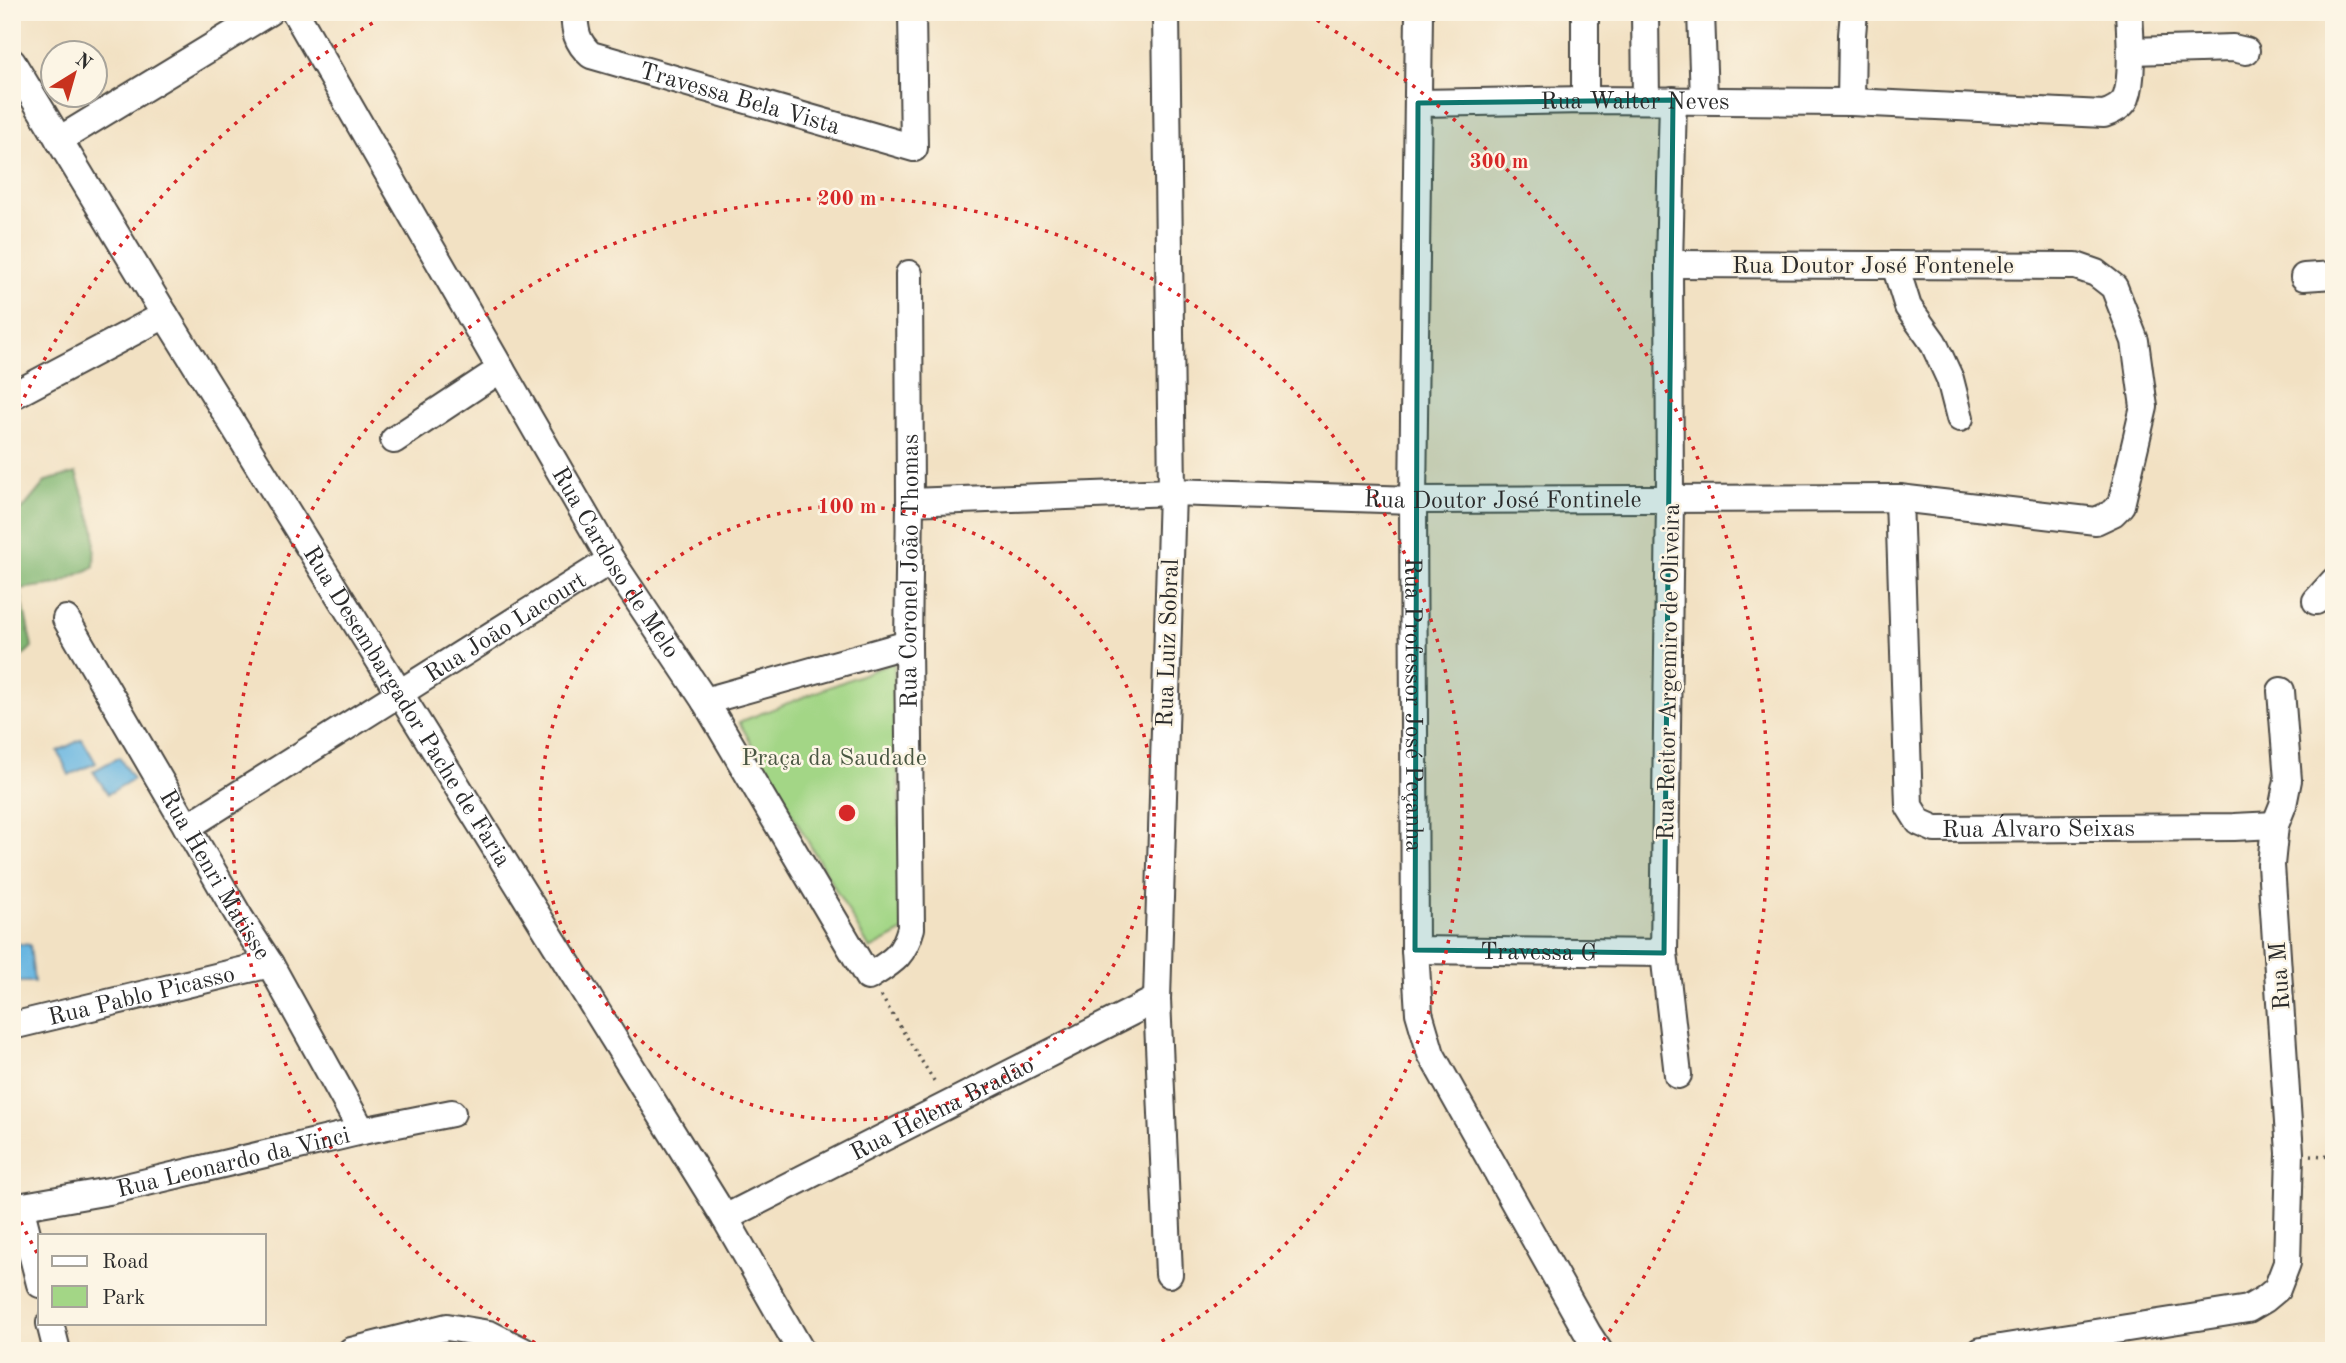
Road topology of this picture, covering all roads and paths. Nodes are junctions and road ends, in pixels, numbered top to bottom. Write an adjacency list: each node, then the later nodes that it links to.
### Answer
1 (269, 12): 21 (street)
2 (295, 12): 28 (street, Rua Cardoso de Melo)
3 (912, 12): 11 (street, Travessa Bela Vista)
4 (1166, 12): 32 (street, Rua Luiz Sobral)
5 (1419, 12): 20 (street, Rua Professor José Peçanha)
6 (1585, 12): 15 (street)
7 (1645, 12): 16 (street)
8 (1701, 12): 18 (street)
9 (1854, 12): 19 (street)
10 (2129, 12): 12 (street, Rua Walter Neves)
11 (575, 23)
12 (2132, 51): 13 (street); 19 (street, Rua Walter Neves)
13 (2246, 51)
14 (12, 62): 21 (street, Rua Desembargador Pache de Faria)
15 (1586, 100): 16 (street, Rua Walter Neves); 20 (street, Rua Walter Neves)
16 (1646, 100): 17 (street, Rua Walter Neves)
17 (1673, 100): 18 (street, Rua Walter Neves); 22 (street, Rua Reitor Argemiro de Oliveira)
18 (1704, 100): 19 (street, Rua Walter Neves)
19 (1851, 102)
20 (1418, 103): 34 (street, Rua Professor José Peçanha)
21 (59, 140): 27 (street, Rua Desembargador Pache de Faria)
22 (1669, 264): 23 (street, Rua Doutor José Fontenele); 35 (street, Rua Reitor Argemiro de Oliveira)
23 (1895, 265): 30 (street); 37 (street, Rua Doutor José Fontenele)
24 (909, 274): 36 (street, Rua Coronel João Thomas)
25 (2334, 275): 26 (street)
26 (2304, 277)
27 (165, 315): 29 (street); 44 (street, Rua Desembargador Pache de Faria)
28 (501, 369): 31 (street); 38 (street, Rua Cardoso de Melo)
29 (12, 396)
30 (1959, 418)
31 (394, 440)
32 (1172, 492): 34 (street, Rua Doutor José Fontinele); 36 (street, Rua Doutor José Fontinele); 52 (street, Rua Luiz Sobral)
33 (1899, 498): 35 (street, Rua Doutor José Fontinele); 37 (street, Rua Doutor José Fontinele); 46 (street, Rua Álvaro Seixas)
34 (1413, 500): 35 (street, Rua Doutor José Fontinele); 48 (street, Rua Professor José Peçanha)
35 (1670, 501): 49 (street, Rua Reitor Argemiro de Oliveira)
36 (910, 502): 42 (street, Rua Coronel João Thomas)
37 (2096, 521)
38 (611, 560): 44 (street, Rua João Lacourt); 45 (street, Rua Cardoso de Melo)
39 (2334, 581): 40 (street)
40 (2316, 601)
41 (66, 618): 47 (street, Rua Henri Matisse)
42 (908, 644): 45 (street); 51 (street, Rua Coronel João Thomas)
43 (2281, 691): 46 (street, Rua M)
44 (400, 692): 47 (street, Rua João Lacourt); 59 (street, Rua Desembargador Pache de Faria)
45 (705, 701): 51 (street, Rua Cardoso de Melo)
46 (2275, 825): 68 (street, Rua M)
47 (187, 827): 50 (street, Rua Henri Matisse)
48 (1416, 950): 49 (street, Travessa G); 67 (street, Rua Professor José Peçanha)
49 (1664, 953): 54 (street, Rua Reitor Argemiro de Oliveira)
50 (270, 964): 53 (street, Rua Pablo Picasso); 57 (street, Rua Henri Matisse)
51 (868, 977): 55 (path)
52 (1157, 999): 55 (street, Rua Helena Bradão); 60 (street, Rua Luiz Sobral)
53 (12, 1026)
54 (1678, 1075)
55 (949, 1105): 59 (street, Rua Helena Bradão)
56 (452, 1114): 57 (street, Rua Leonardo da Vinci)
57 (362, 1131): 58 (street, Rua Leonardo da Vinci)
58 (16, 1207): 61 (street)
59 (725, 1218): 66 (street, Rua Desembargador Pache de Faria)
60 (1169, 1274)
61 (38, 1278)
62 (50, 1324): 63 (street)
63 (57, 1351)
64 (351, 1351): 65 (street)
65 (523, 1351)
66 (801, 1351)
67 (1599, 1351)
68 (1981, 1351)

